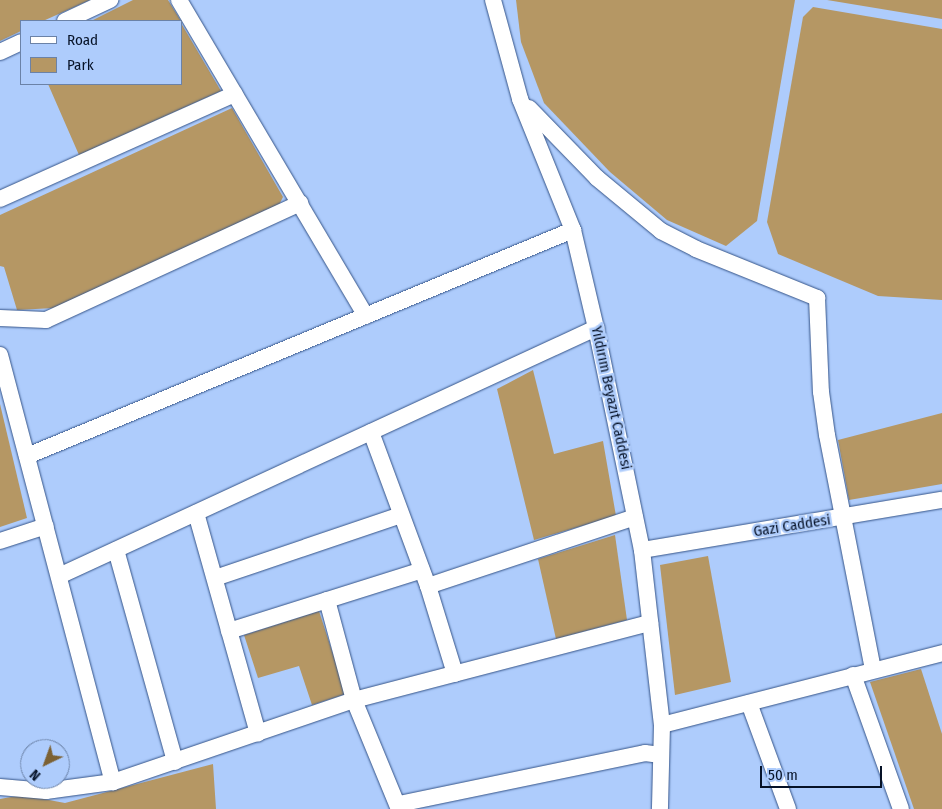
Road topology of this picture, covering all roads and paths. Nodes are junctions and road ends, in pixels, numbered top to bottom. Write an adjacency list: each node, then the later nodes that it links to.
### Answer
1 (110, 0): 4 (street)
2 (179, 0): 7 (street)
3 (493, 0): 8 (street, Yıldırım Beyazıt Caddesi)
4 (67, 20)
5 (20, 42): 6 (street)
6 (0, 52)
7 (235, 94): 9 (street); 10 (street)
8 (520, 99): 11 (street, Yıldırım Beyazıt Caddesi); 22 (street)
9 (0, 199)
10 (300, 203): 12 (street); 13 (street)
11 (573, 230): 12 (street); 14 (street, Yıldırım Beyazıt Caddesi)
12 (366, 316): 17 (street)
13 (0, 318)
14 (596, 328): 16 (street); 21 (street, Yıldırım Beyazıt Caddesi)
15 (0, 355): 17 (street)
16 (371, 432): 19 (street); 20 (street)
17 (27, 456): 23 (street)
18 (942, 500): 22 (street, Gazi Caddesi)
19 (196, 513): 25 (street); 29 (street)
20 (401, 515): 27 (street); 29 (street)
21 (635, 517): 26 (street, Yıldırım Beyazıt Caddesi); 30 (street)
22 (842, 518): 26 (street, Gazi Caddesi); 35 (street)
23 (46, 526): 24 (street); 28 (street)
24 (0, 540)
25 (116, 550): 28 (street); 43 (street)
26 (642, 550): 32 (street, Yıldırım Beyazıt Caddesi)
27 (422, 570): 30 (street); 31 (street)
28 (59, 576): 44 (street)
29 (215, 578): 33 (street)
30 (428, 586): 36 (street)
31 (327, 600): 33 (street); 38 (street)
32 (650, 623): 36 (street); 40 (street, Yıldırım Beyazıt Caddesi)
33 (229, 631): 41 (street)
34 (942, 653): 35 (street)
35 (873, 670): 37 (street)
36 (455, 674): 38 (street)
37 (854, 675): 39 (street); 49 (street)
38 (354, 700): 41 (street); 46 (street)
39 (749, 703): 40 (street); 48 (street)
40 (662, 725): 42 (street, Yıldırım Beyazıt Caddesi)
41 (258, 733): 43 (street)
42 (661, 755): 46 (street); 47 (street, Yıldırım Beyazıt Caddesi)
43 (175, 762): 44 (street)
44 (113, 782): 45 (street)
45 (0, 787)
46 (399, 806)
47 (660, 809)
48 (788, 809)
49 (901, 809)

